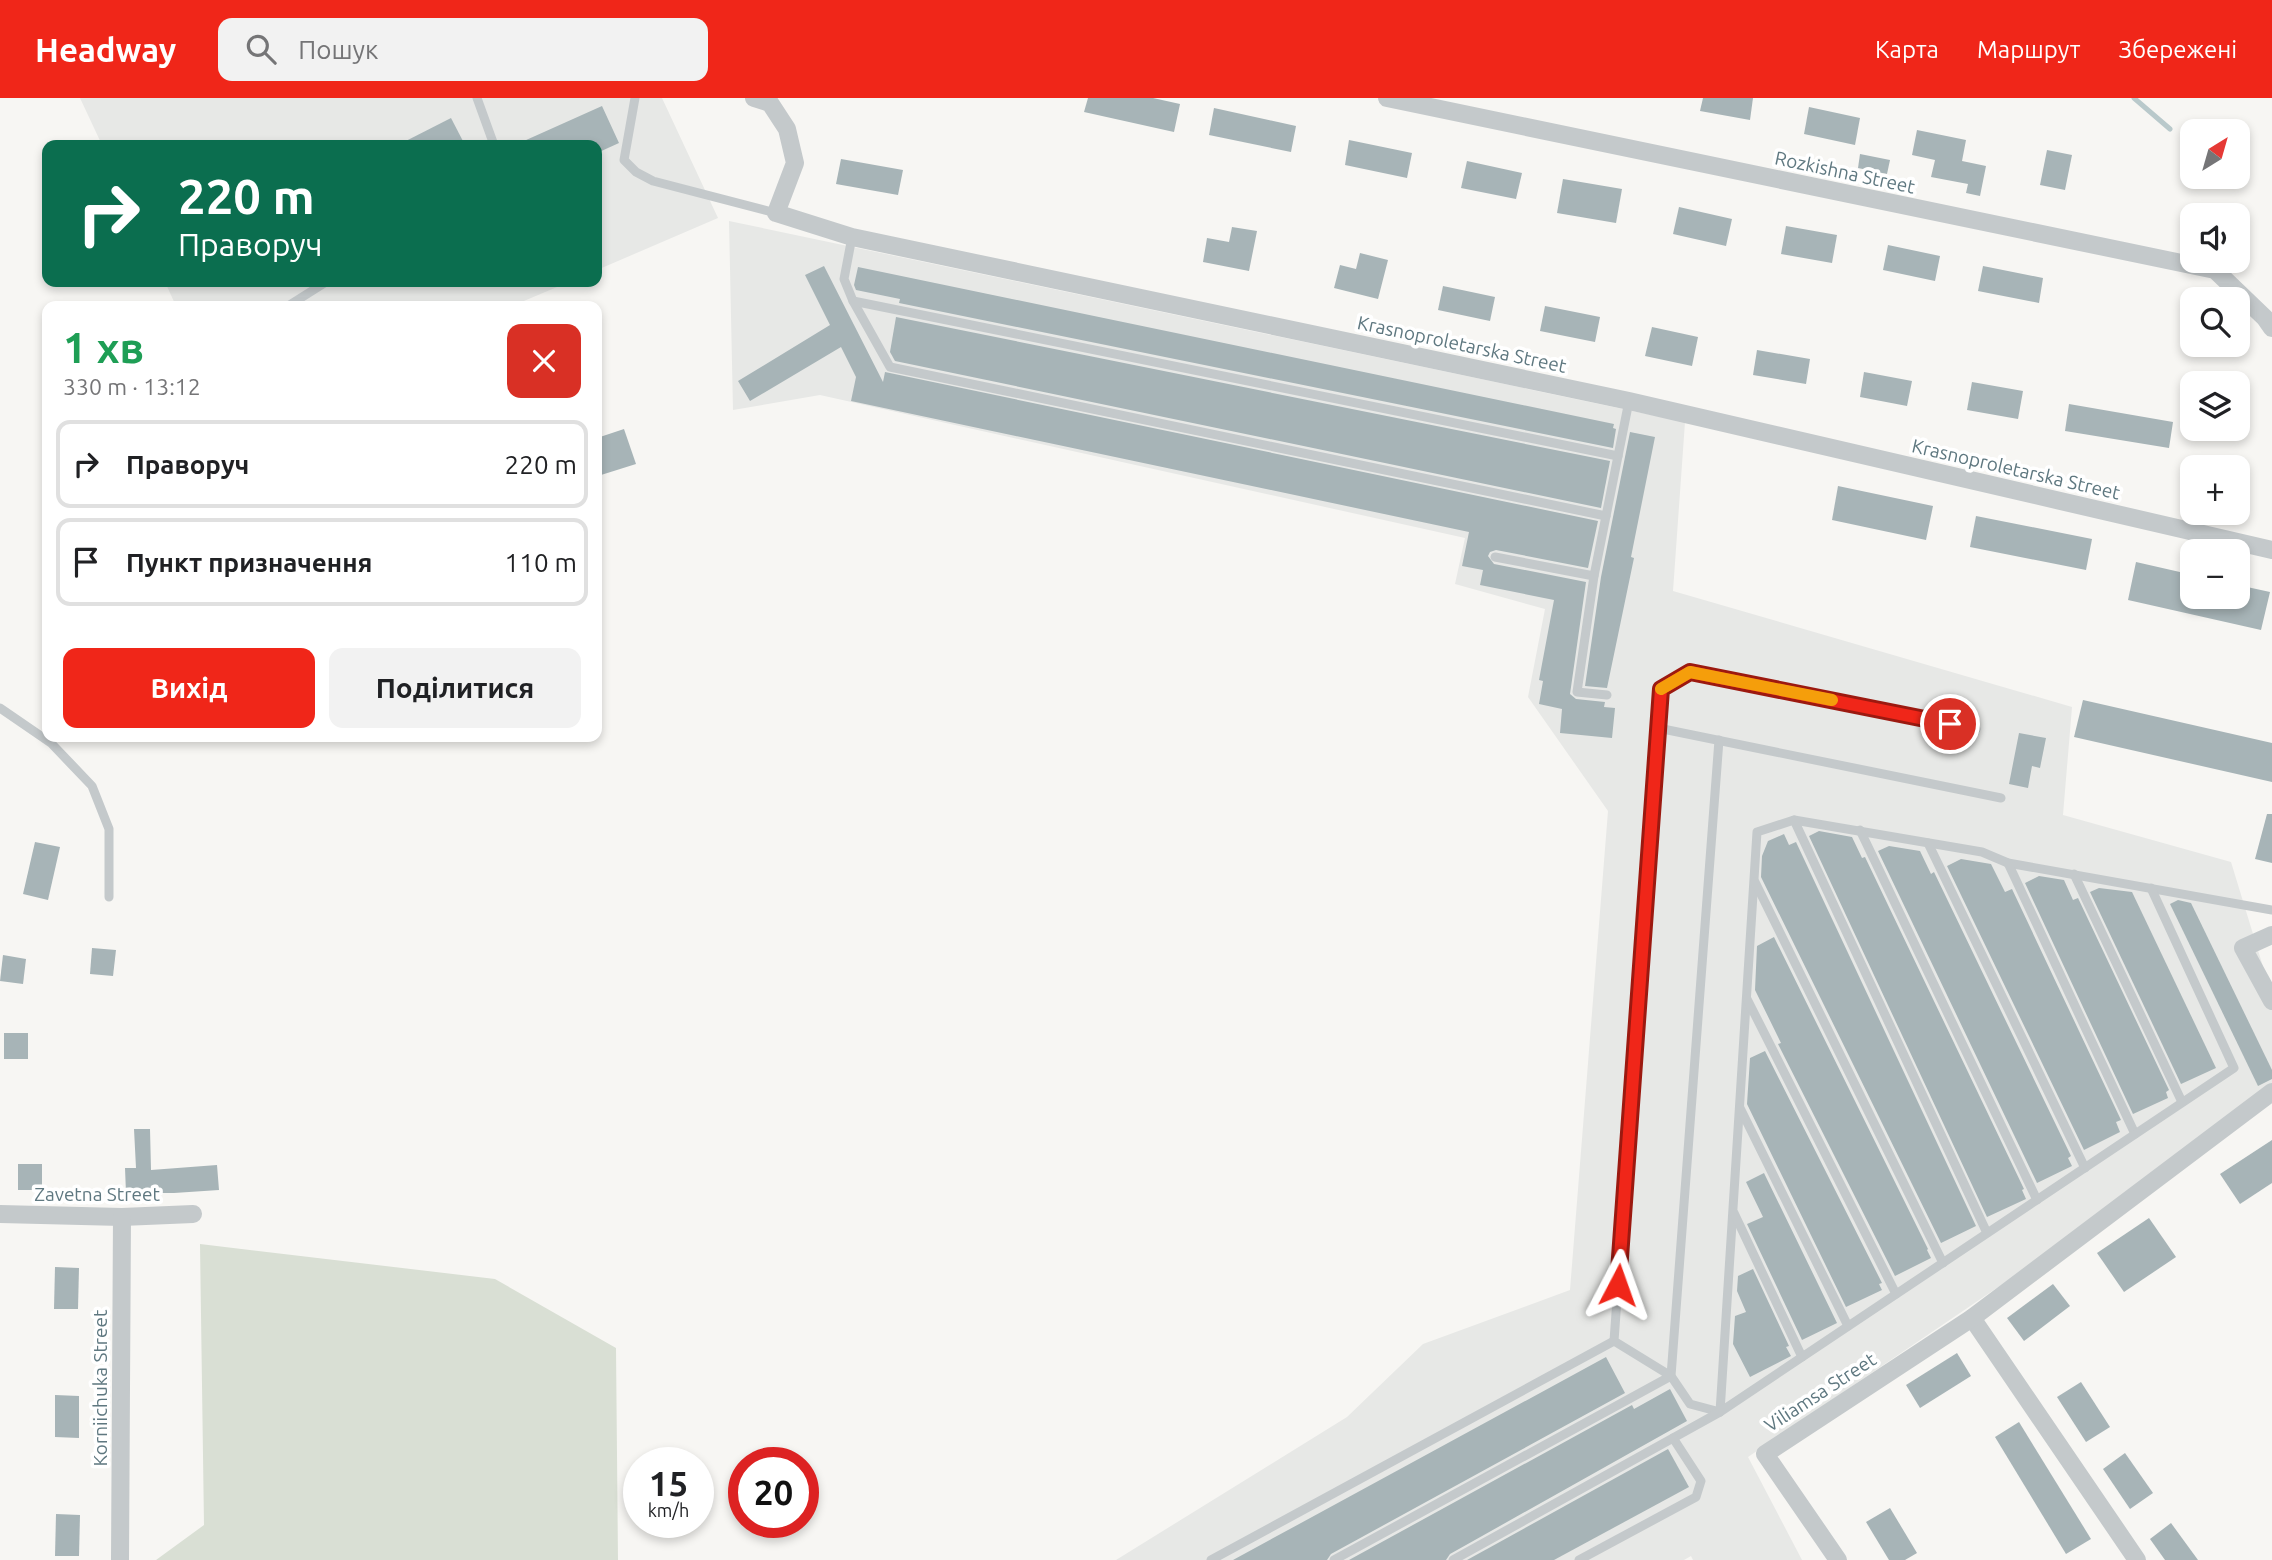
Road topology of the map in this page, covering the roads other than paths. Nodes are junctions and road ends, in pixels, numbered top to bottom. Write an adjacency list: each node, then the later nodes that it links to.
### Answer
1 (477, 98): 5 (lane)
2 (635, 98): 6 (lane)
3 (754, 98): 6 (street)
4 (1387, 98): 11 (street, Rozkishna Street)
5 (492, 140)
6 (776, 213): 7 (street, Krasnoproletarska Street)
7 (852, 237): 10 (lane); 12 (street, Krasnoproletarska Street)
8 (318, 287): 9 (lane)
9 (296, 301)
10 (853, 301): 13 (lane); 14 (lane)
11 (2272, 328)
12 (1629, 401): 13 (lane); 15 (street, Krasnoproletarska Street)
13 (1618, 456): 14 (lane)
14 (1606, 516): 17 (lane)
15 (2272, 550)
16 (1495, 557): 17 (lane)
17 (1594, 576): 18 (lane)
18 (1607, 695)
19 (0, 708): 22 (lane)
20 (1658, 728): 21 (lane); 23 (lane); 53 (lane)
21 (1976, 729)
22 (42, 737)
23 (1719, 740): 25 (lane); 55 (lane)
24 (50, 742): 33 (lane)
25 (2001, 798)
26 (1794, 820): 27 (lane); 31 (lane); 48 (lane)
27 (1860, 830): 28 (lane); 43 (lane)
28 (1928, 843): 29 (lane); 42 (lane)
29 (2008, 863): 30 (lane); 41 (lane)
30 (2074, 874): 32 (lane); 39 (lane)
31 (1754, 880): 36 (lane); 49 (lane)
32 (2151, 888): 34 (lane); 39 (lane)
33 (109, 897)
34 (2272, 910)
35 (2272, 935): 37 (street)
36 (1746, 998): 40 (lane); 50 (lane)
37 (2272, 1000)
38 (2272, 1092): 51 (street, Viliamsa Street)
39 (2182, 1102): 41 (lane)
40 (1739, 1106): 44 (lane); 52 (lane)
41 (2135, 1134): 42 (lane)
42 (2085, 1168): 43 (lane)
43 (2037, 1200): 48 (lane)
44 (1733, 1211): 54 (lane); 56 (lane)
45 (0, 1214): 47 (street, Zavetna Street)
46 (193, 1214): 47 (street, Zavetna Street)
47 (122, 1216): 58 (street, Korniichuka Street)
48 (1987, 1233): 49 (lane)
49 (1942, 1263): 50 (lane)
50 (1896, 1294): 52 (lane)
51 (1972, 1318): 63 (street, Viliamsa Street); 64 (street)
52 (1848, 1326): 54 (lane)
53 (1614, 1341): 55 (lane); 59 (lane)
54 (1802, 1357): 56 (lane)
55 (1671, 1376): 56 (lane); 60 (lane)
56 (1720, 1412): 57 (lane)
57 (1673, 1438): 61 (lane); 62 (lane)
58 (120, 1560)
59 (1211, 1560)
60 (1334, 1560)
61 (1453, 1560)
62 (1579, 1560)
63 (1838, 1560)
64 (2137, 1560)

